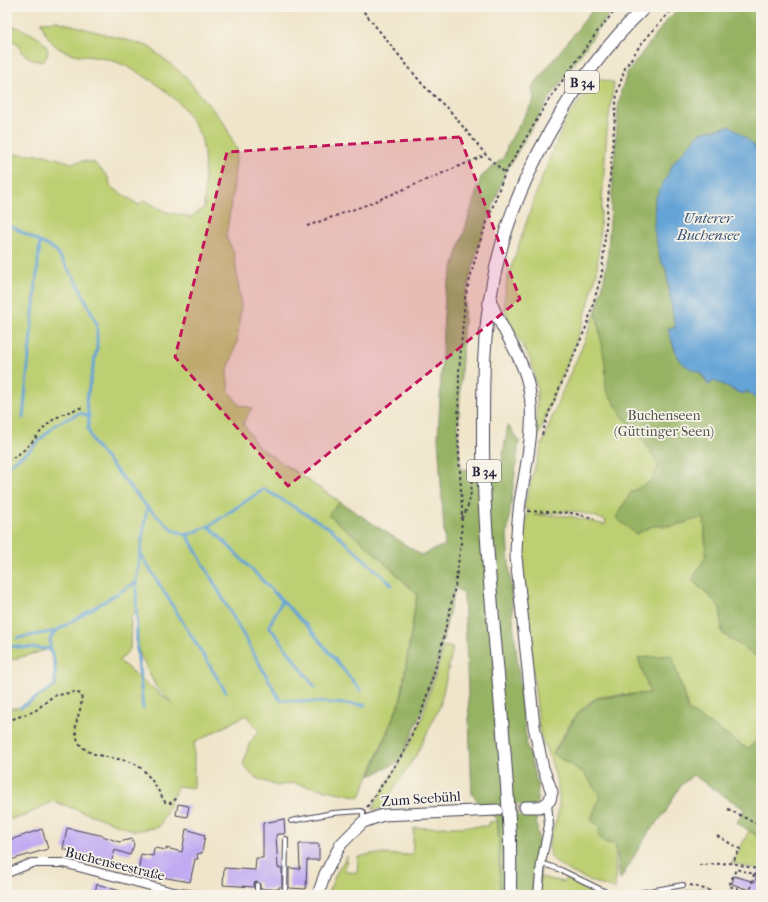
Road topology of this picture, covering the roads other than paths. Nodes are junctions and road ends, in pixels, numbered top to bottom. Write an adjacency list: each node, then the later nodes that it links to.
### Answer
1 (645, 7): 2 (main road, B 34)
2 (490, 299): 3 (main road); 17 (main road, B 34)
3 (548, 803): 4 (main road); 9 (street)
4 (525, 807)
5 (497, 810): 7 (main road, Zum Seebühl)
6 (291, 821): 7 (lane)
7 (363, 822): 16 (main road, Zum Seebühl)
8 (286, 839): 15 (lane)
9 (541, 863): 18 (street); 19 (lane)
10 (7, 873): 13 (street, Buchenseestraße)
11 (257, 885): 14 (lane)
12 (683, 885): 20 (lane)
13 (195, 895)
14 (257, 895)
15 (285, 895)
16 (318, 895)
17 (510, 895)
18 (538, 895)
19 (612, 895)
20 (628, 895)

